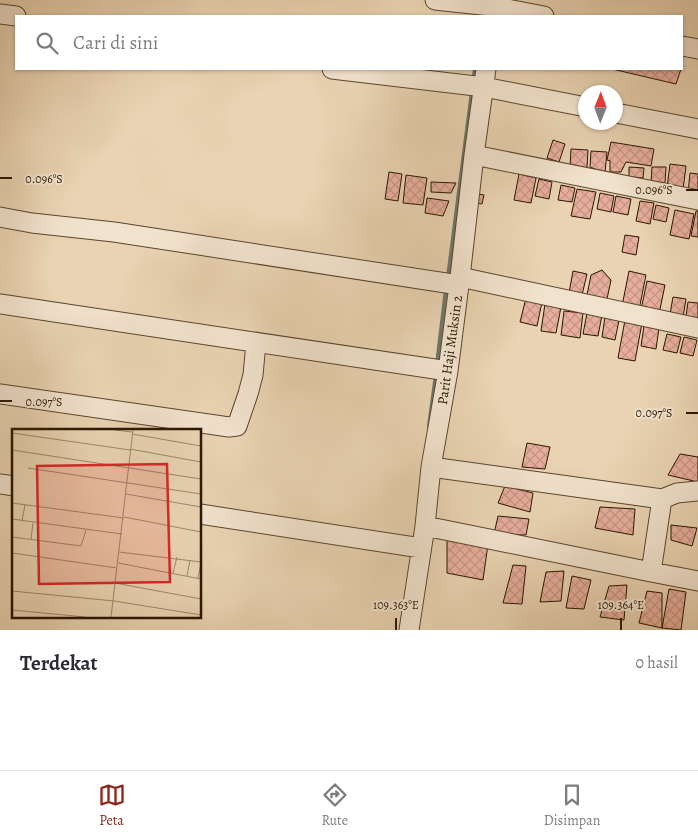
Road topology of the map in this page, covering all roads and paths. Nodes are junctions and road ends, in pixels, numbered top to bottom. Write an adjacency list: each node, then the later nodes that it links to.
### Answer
1 (435, 0): 2 (street)
2 (491, 8): 4 (street)
3 (0, 14): 5 (street)
4 (537, 15)
5 (15, 16)
6 (683, 46): 7 (street)
7 (698, 49)
8 (349, 70): 9 (street)
9 (485, 78): 10 (street); 13 (street, Parit Haji Muksin 2)
10 (578, 105)
11 (623, 114): 12 (street)
12 (698, 129)
13 (474, 155): 14 (street); 16 (street, Parit Haji Muksin 2)
14 (698, 200)
15 (0, 217): 16 (street)
16 (460, 281): 18 (street); 20 (street, Parit Haji Muksin 2)
17 (0, 304): 19 (street)
18 (698, 328)
19 (256, 343): 20 (street); 21 (street)
20 (448, 371): 22 (street, Parit Haji Muksin 2)
21 (0, 394)
22 (431, 466): 24 (street); 26 (street, Parit Haji Muksin 2)
23 (698, 491): 24 (street)
24 (662, 499): 28 (street)
25 (201, 514): 27 (street)
26 (425, 526): 27 (street, Parit Haji Muksin 2); 28 (street)
27 (421, 548): 30 (street, Parit Haji Muksin 2)
28 (651, 572): 29 (street)
29 (698, 581)
30 (409, 630)

